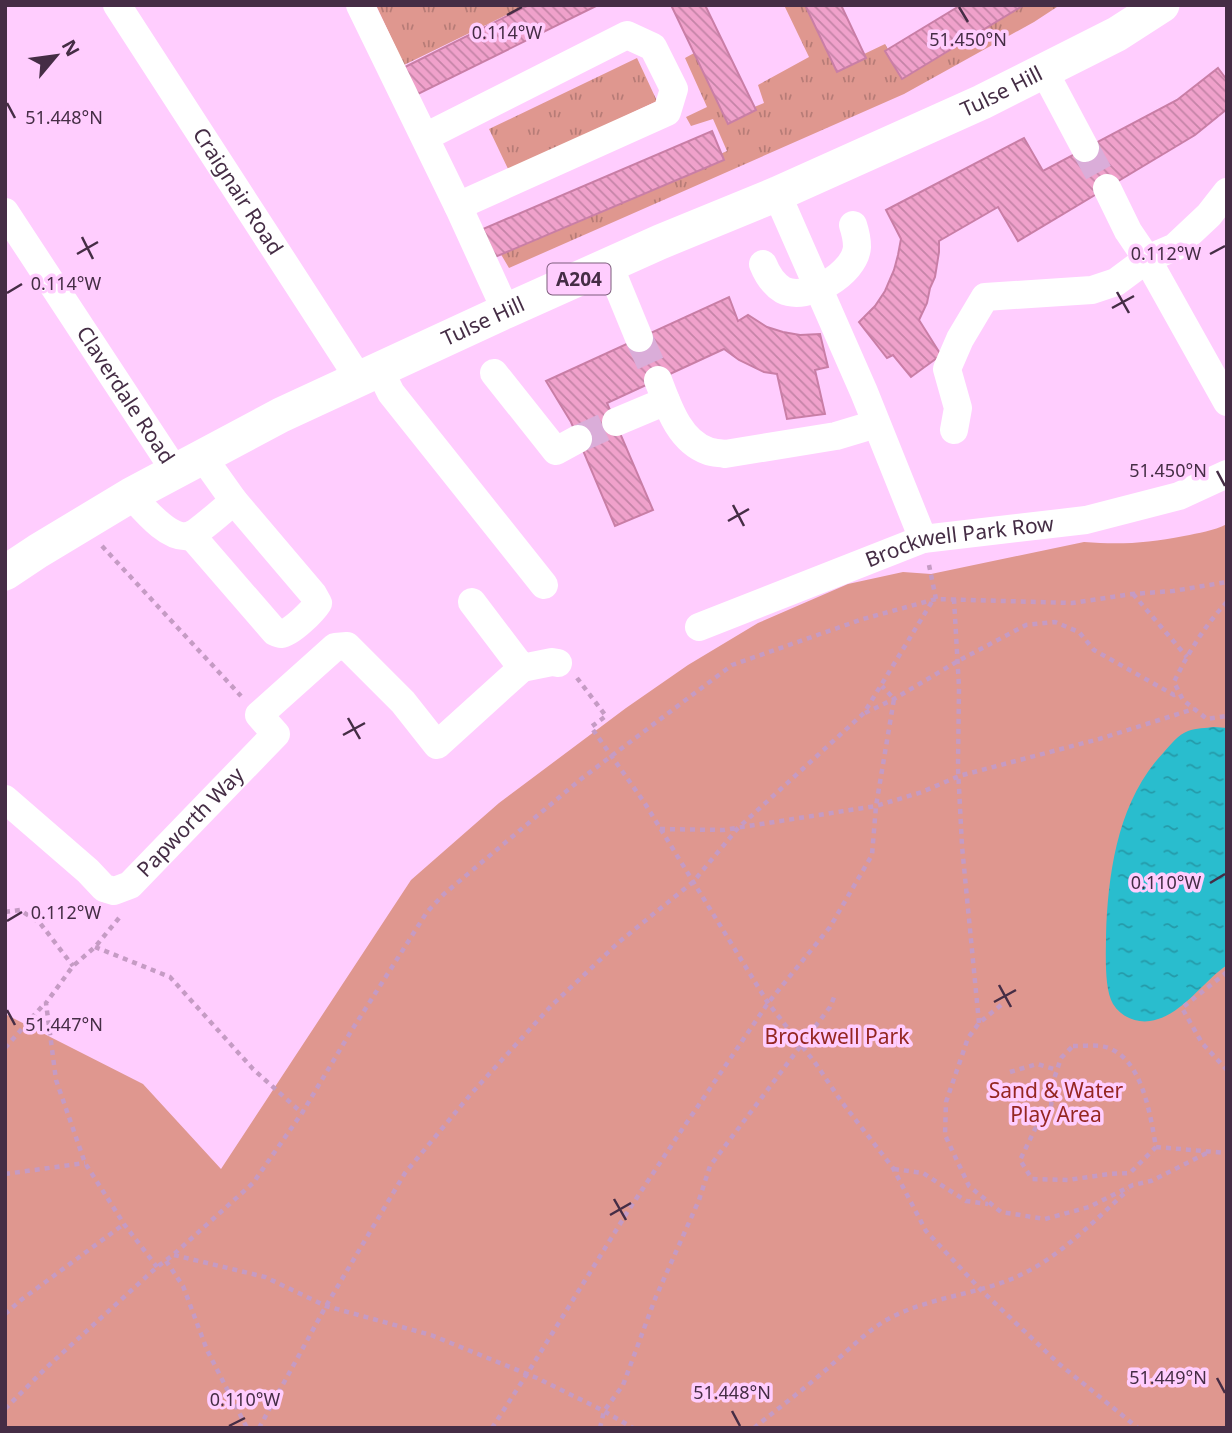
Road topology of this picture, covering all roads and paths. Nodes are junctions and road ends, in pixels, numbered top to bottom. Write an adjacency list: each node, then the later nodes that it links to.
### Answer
1 (117, 5): 20 (street, Craignair Road)
2 (360, 5): 5 (street)
3 (1162, 5): 4 (main road, Tulse Hill / A204)
4 (1044, 71): 6 (street); 9 (main road, Tulse Hill / A204)
5 (425, 137): 10 (street); 10 (street)
6 (1085, 148)
7 (1107, 188): 13 (street)
8 (1227, 192): 13 (street)
9 (777, 194): 15 (main road, Tulse Hill / A204); 16 (street)
10 (458, 206): 17 (street)
11 (5, 212): 26 (street, Claverdale Road)
12 (853, 225): 16 (street)
13 (1147, 259): 21 (street); 24 (street)
14 (763, 264): 16 (street)
15 (608, 265): 17 (main road, Tulse Hill / A204); 18 (street)
16 (819, 288): 23 (street)
17 (506, 311): 20 (main road, Tulse Hill / A204)
18 (639, 338)
19 (494, 373): 25 (street)
20 (368, 375): 26 (main road, Tulse Hill / A204); 35 (street, Craignair Road)
21 (1227, 402)
22 (616, 422): 23 (street)
23 (876, 424): 32 (street)
24 (954, 430)
25 (578, 439)
26 (188, 464): 28 (main road, Tulse Hill / A204); 29 (street, Claverdale Road)
27 (1227, 474): 32 (street, Brockwell Park Row)
28 (131, 495): 30 (main road, Tulse Hill / A204); 31 (street)
29 (234, 501): 31 (street); 31 (street, Claverdale Road)
30 (85, 523): 33 (main road, Tulse Hill / A204); 52 (path)
31 (191, 536)
32 (923, 539): 37 (path); 41 (street, Brockwell Park Row)
33 (5, 573)
34 (1227, 582): 36 (path)
35 (544, 585)
36 (1132, 594): 38 (path); 42 (path)
37 (934, 599): 38 (path); 46 (path); 53 (path)
38 (954, 600): 43 (path)
39 (1227, 602): 42 (path)
40 (471, 603): 45 (street)
41 (699, 626)
42 (1187, 657): 47 (path)
43 (958, 661): 47 (path); 48 (path); 54 (path)
44 (558, 663): 45 (street); 53 (path)
45 (522, 668): 52 (street, Papworth Way)
46 (882, 686): 48 (path); 50 (path)
47 (1179, 693): 49 (path)
48 (894, 699): 50 (path); 56 (path)
49 (1194, 709): 51 (path); 54 (path)
50 (864, 713): 57 (path)
51 (1227, 716)
52 (267, 724): 60 (street, Papworth Way)
53 (611, 757): 58 (path); 75 (path)
54 (959, 776): 56 (path); 69 (path)
55 (5, 799): 60 (street, Papworth Way)
56 (876, 806): 57 (path); 67 (path)
57 (738, 828): 58 (path); 59 (path)
58 (660, 829): 59 (path)
59 (693, 882): 67 (path); 89 (path)
60 (130, 885): 62 (path)
61 (5, 912): 63 (path)
62 (95, 947): 63 (path); 75 (path)
63 (73, 966): 66 (path)
64 (1227, 972): 73 (path)
65 (835, 995): 70 (path)
66 (46, 1003): 71 (path); 79 (path)
67 (768, 1003): 70 (path); 91 (path)
68 (1001, 1005): 69 (path)
69 (979, 1023): 83 (path)
70 (801, 1044): 80 (path); 93 (path)
71 (5, 1048)
72 (1057, 1070): 74 (path); 76 (path); 76 (path)
73 (1227, 1070)
74 (1010, 1072)
75 (302, 1113): 85 (path)
76 (1156, 1147): 77 (path)
77 (1209, 1152): 78 (path); 82 (path)
78 (1227, 1153)
79 (85, 1163): 81 (path); 84 (path)
80 (893, 1168): 83 (path); 88 (path)
81 (5, 1174)
82 (1133, 1185): 83 (path); 88 (path)
83 (992, 1204)
84 (124, 1224): 87 (path); 90 (path)
85 (173, 1255): 86 (path); 89 (path)
86 (166, 1261): 87 (path); 94 (path)
87 (157, 1267): 92 (path)
88 (981, 1290): 99 (path); 100 (path)
89 (326, 1306): 91 (path); 95 (path)
90 (5, 1314)
91 (527, 1374): 93 (path); 96 (path)
92 (5, 1409)
93 (604, 1411): 97 (path); 98 (path)
94 (247, 1428)
95 (259, 1428)
96 (492, 1428)
97 (600, 1428)
98 (633, 1428)
99 (754, 1428)
100 (1138, 1428)

